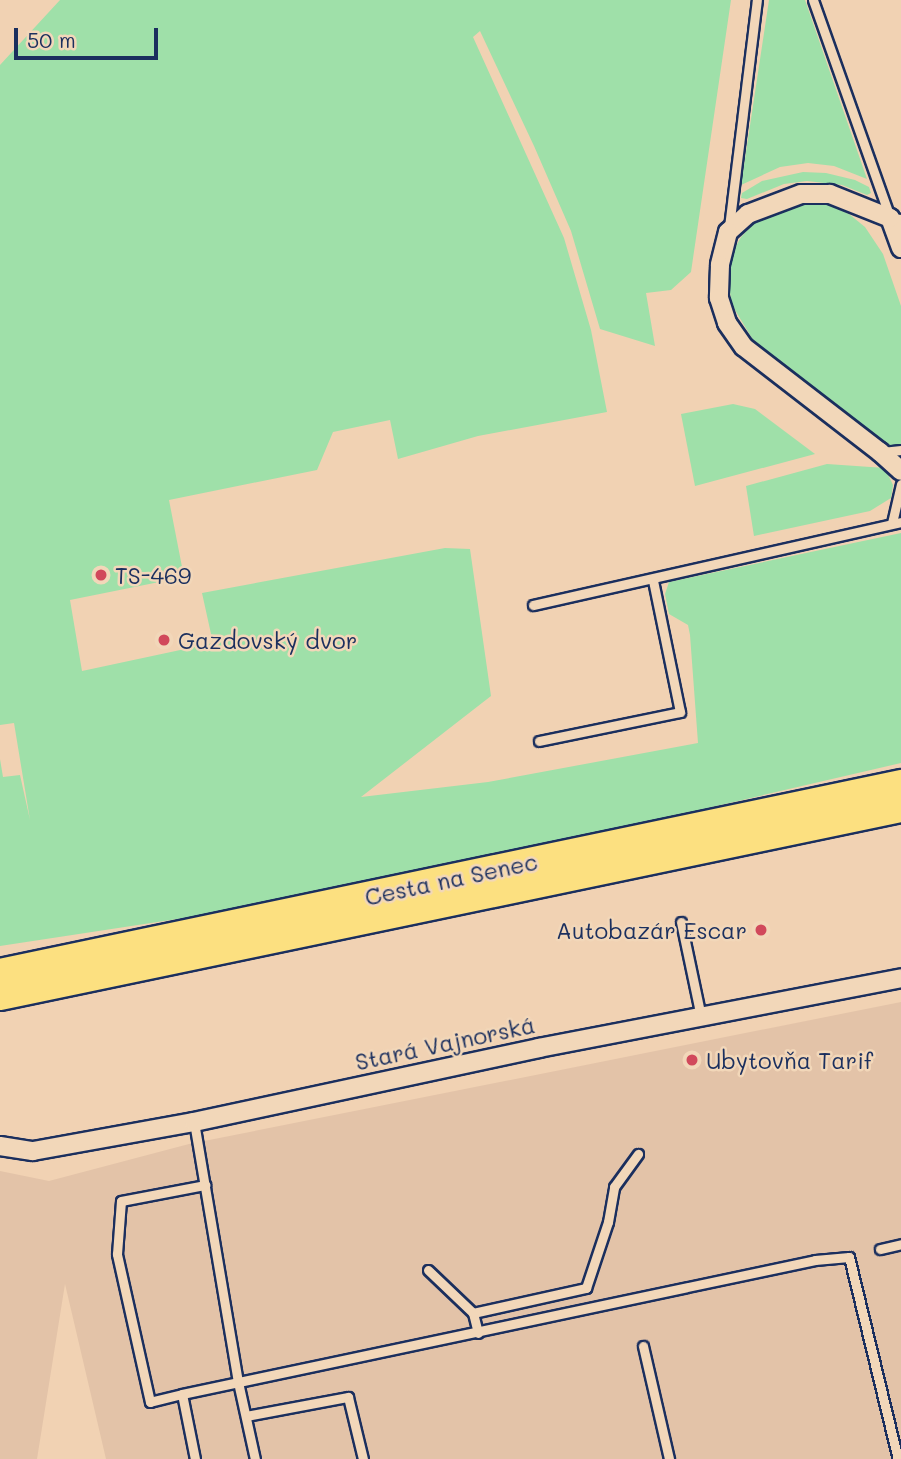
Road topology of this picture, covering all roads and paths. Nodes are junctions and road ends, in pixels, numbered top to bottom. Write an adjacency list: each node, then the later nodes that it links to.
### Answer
1 (757, 0): 4 (lane)
2 (813, 0): 3 (lane)
3 (896, 219): 4 (street); 5 (street)
4 (728, 232): 7 (street)
5 (901, 248)
6 (901, 450): 7 (lane)
7 (880, 452): 8 (street)
8 (901, 471)
9 (901, 484): 10 (lane)
10 (897, 522): 11 (lane)
11 (653, 580): 12 (lane); 13 (lane)
12 (533, 606)
13 (539, 741)
14 (901, 784): 17 (main road, Cesta na Senec)
15 (901, 808): 19 (main road, Cesta na Senec)
16 (681, 922): 20 (lane)
17 (0, 973)
18 (901, 978): 20 (street, Stará Vajnorská)
19 (0, 996)
20 (701, 1017): 21 (street, Stará Vajnorská)
21 (194, 1122): 22 (street, Stará Vajnorská); 24 (lane)
22 (0, 1146)
23 (638, 1154): 28 (lane)
24 (205, 1185): 31 (lane); 32 (lane)
25 (901, 1244): 26 (lane)
26 (880, 1249)
27 (428, 1270): 28 (lane)
28 (472, 1313): 29 (lane)
29 (478, 1333): 31 (lane); 38 (lane)
30 (643, 1346): 37 (lane)
31 (238, 1382): 32 (lane); 33 (lane)
32 (182, 1394): 34 (lane)
33 (246, 1416): 35 (lane); 36 (lane)
34 (195, 1459)
35 (255, 1459)
36 (363, 1459)
37 (669, 1459)
38 (898, 1459)

